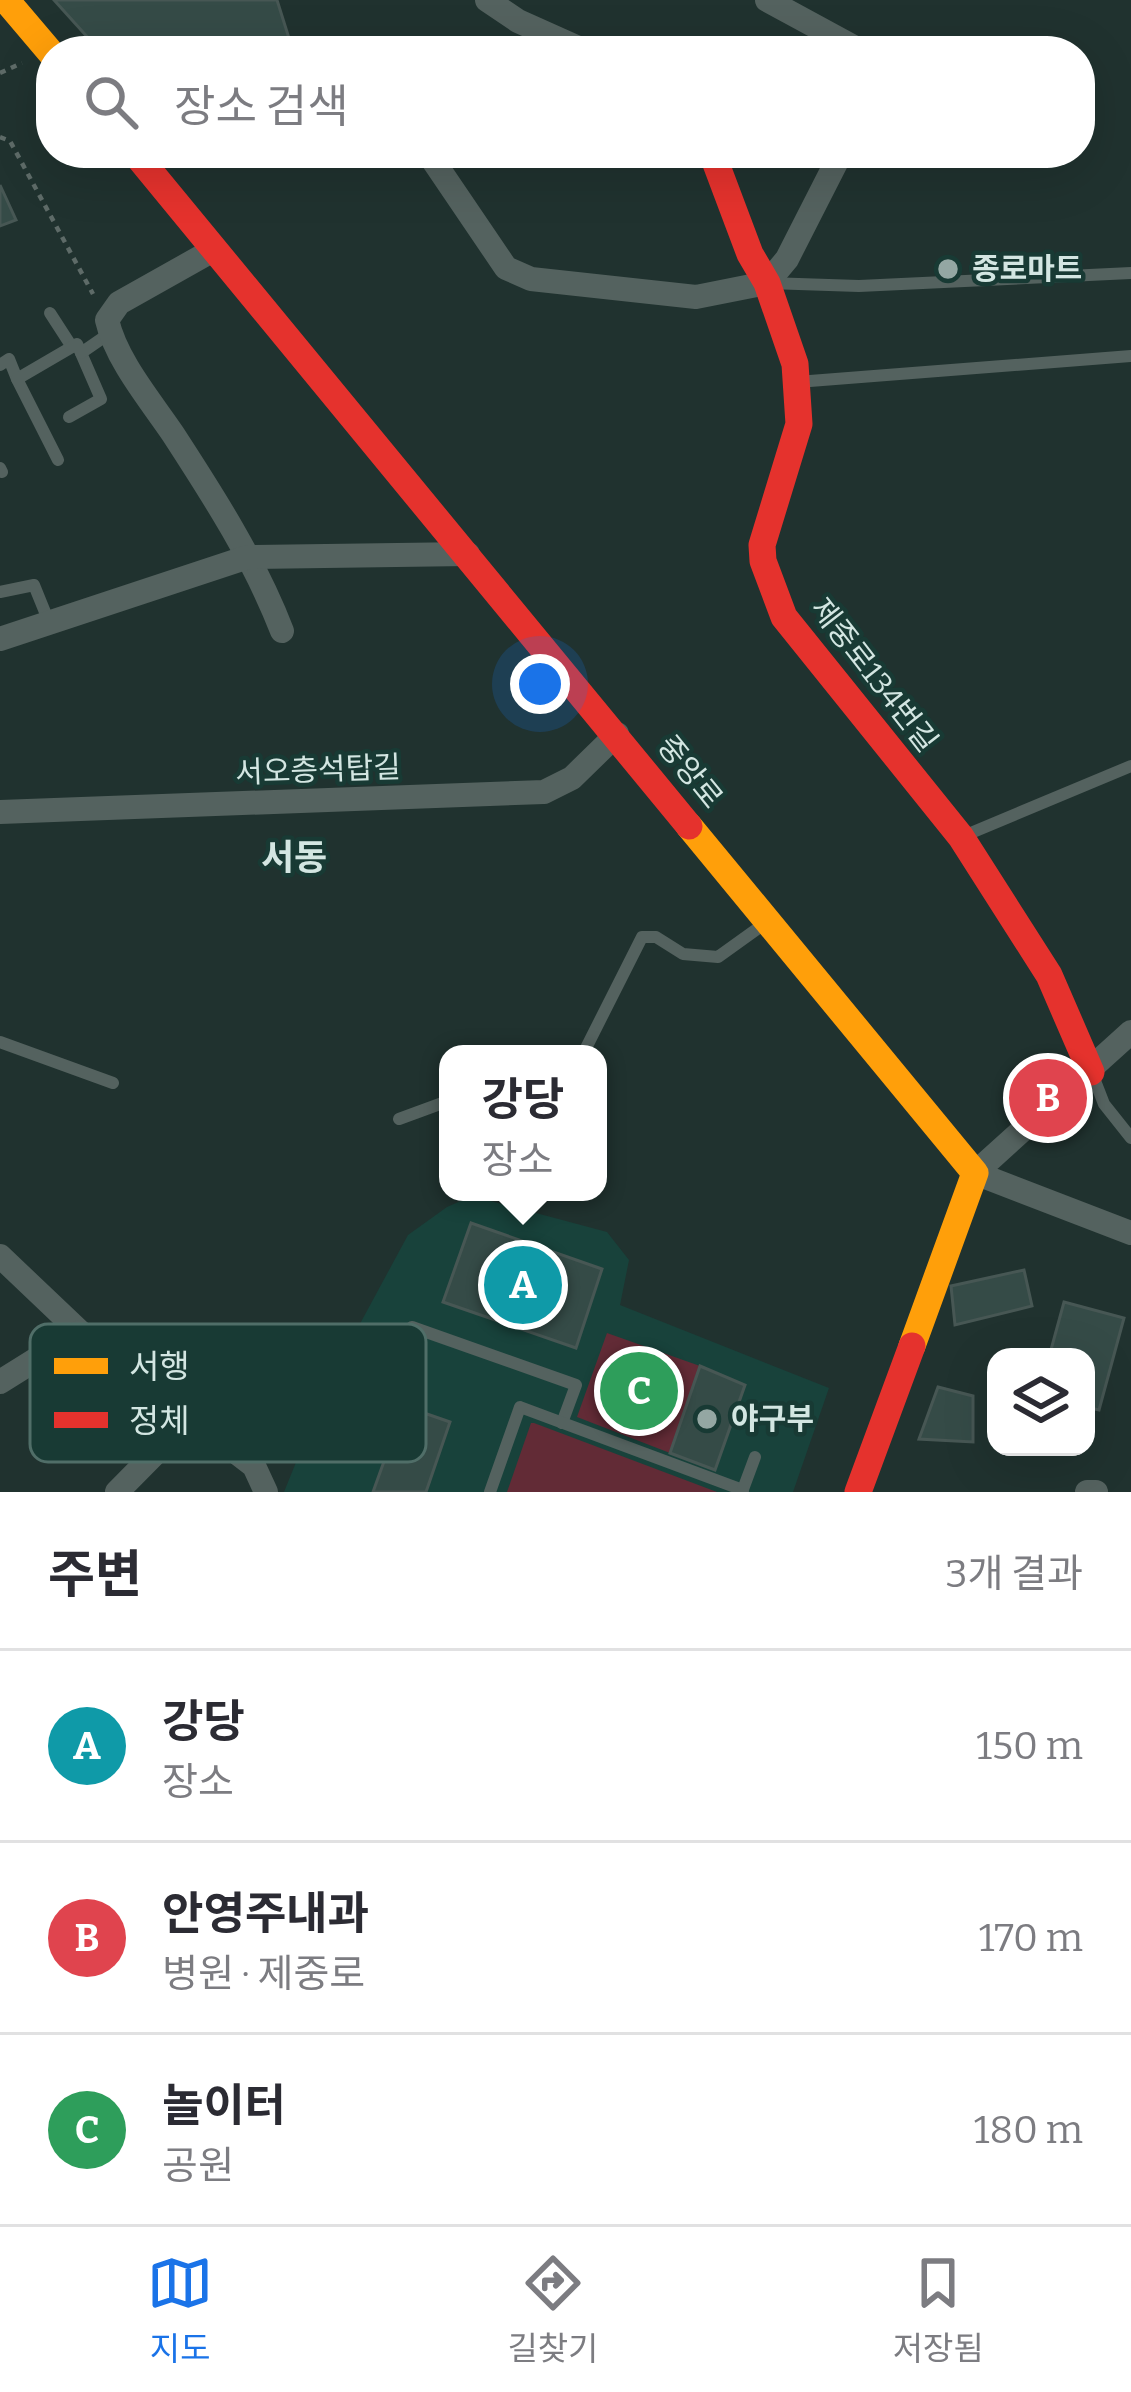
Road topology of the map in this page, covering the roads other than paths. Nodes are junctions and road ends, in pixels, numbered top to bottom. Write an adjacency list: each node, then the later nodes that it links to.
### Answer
1 (6, 0): 4 (main road)
2 (487, 0): 5 (street)
3 (767, 0): 6 (street)
4 (37, 36)
5 (552, 36)
6 (833, 36)
7 (155, 168): 11 (main road, 중앙로)
8 (438, 168): 13 (street)
9 (718, 168): 13 (main road, 제중로134번길)
10 (833, 168): 13 (street)
11 (215, 250): 15 (street); 23 (main road, 중앙로)
12 (1131, 273): 13 (lane)
13 (767, 284): 20 (main road, 제중로134번길)
14 (50, 313): 16 (lane)
15 (109, 327): 16 (lane); 24 (street)
16 (76, 350): 19 (lane); 21 (lane)
17 (1131, 356): 20 (lane)
18 (0, 365): 19 (lane)
19 (17, 379): 22 (lane)
20 (797, 382): 32 (main road, 제중로134번길)
21 (69, 417)
22 (58, 460)
23 (467, 554): 24 (street); 29 (main road, 중앙로)
24 (248, 556): 26 (street); 27 (street)
25 (0, 592): 26 (lane)
26 (49, 623): 28 (street)
27 (283, 631)
28 (0, 639)
29 (617, 734): 31 (street, 서오층석탑길); 33 (main road, 중앙로)
30 (1131, 766): 32 (lane)
31 (0, 812)
32 (961, 837): 37 (main road, 제중로134번길)
33 (770, 920): 36 (lane); 42 (main road, 중앙로)
34 (1131, 1032): 37 (street)
35 (0, 1042): 38 (lane)
36 (588, 1045)
37 (1091, 1072): 41 (lane); 42 (street)
38 (113, 1083)
39 (439, 1104): 40 (lane)
40 (398, 1119)
41 (1131, 1138)
42 (974, 1173): 43 (street); 57 (main road)
43 (1131, 1233)
44 (0, 1256): 45 (street)
45 (72, 1324)
46 (426, 1332): 49 (lane)
47 (30, 1363): 48 (street)
48 (0, 1382)
49 (562, 1423): 53 (lane); 56 (lane)
50 (755, 1456): 53 (lane)
51 (147, 1462): 54 (street)
52 (249, 1462): 55 (street)
53 (742, 1491)
54 (117, 1492)
55 (266, 1492)
56 (490, 1492)
57 (858, 1492)

